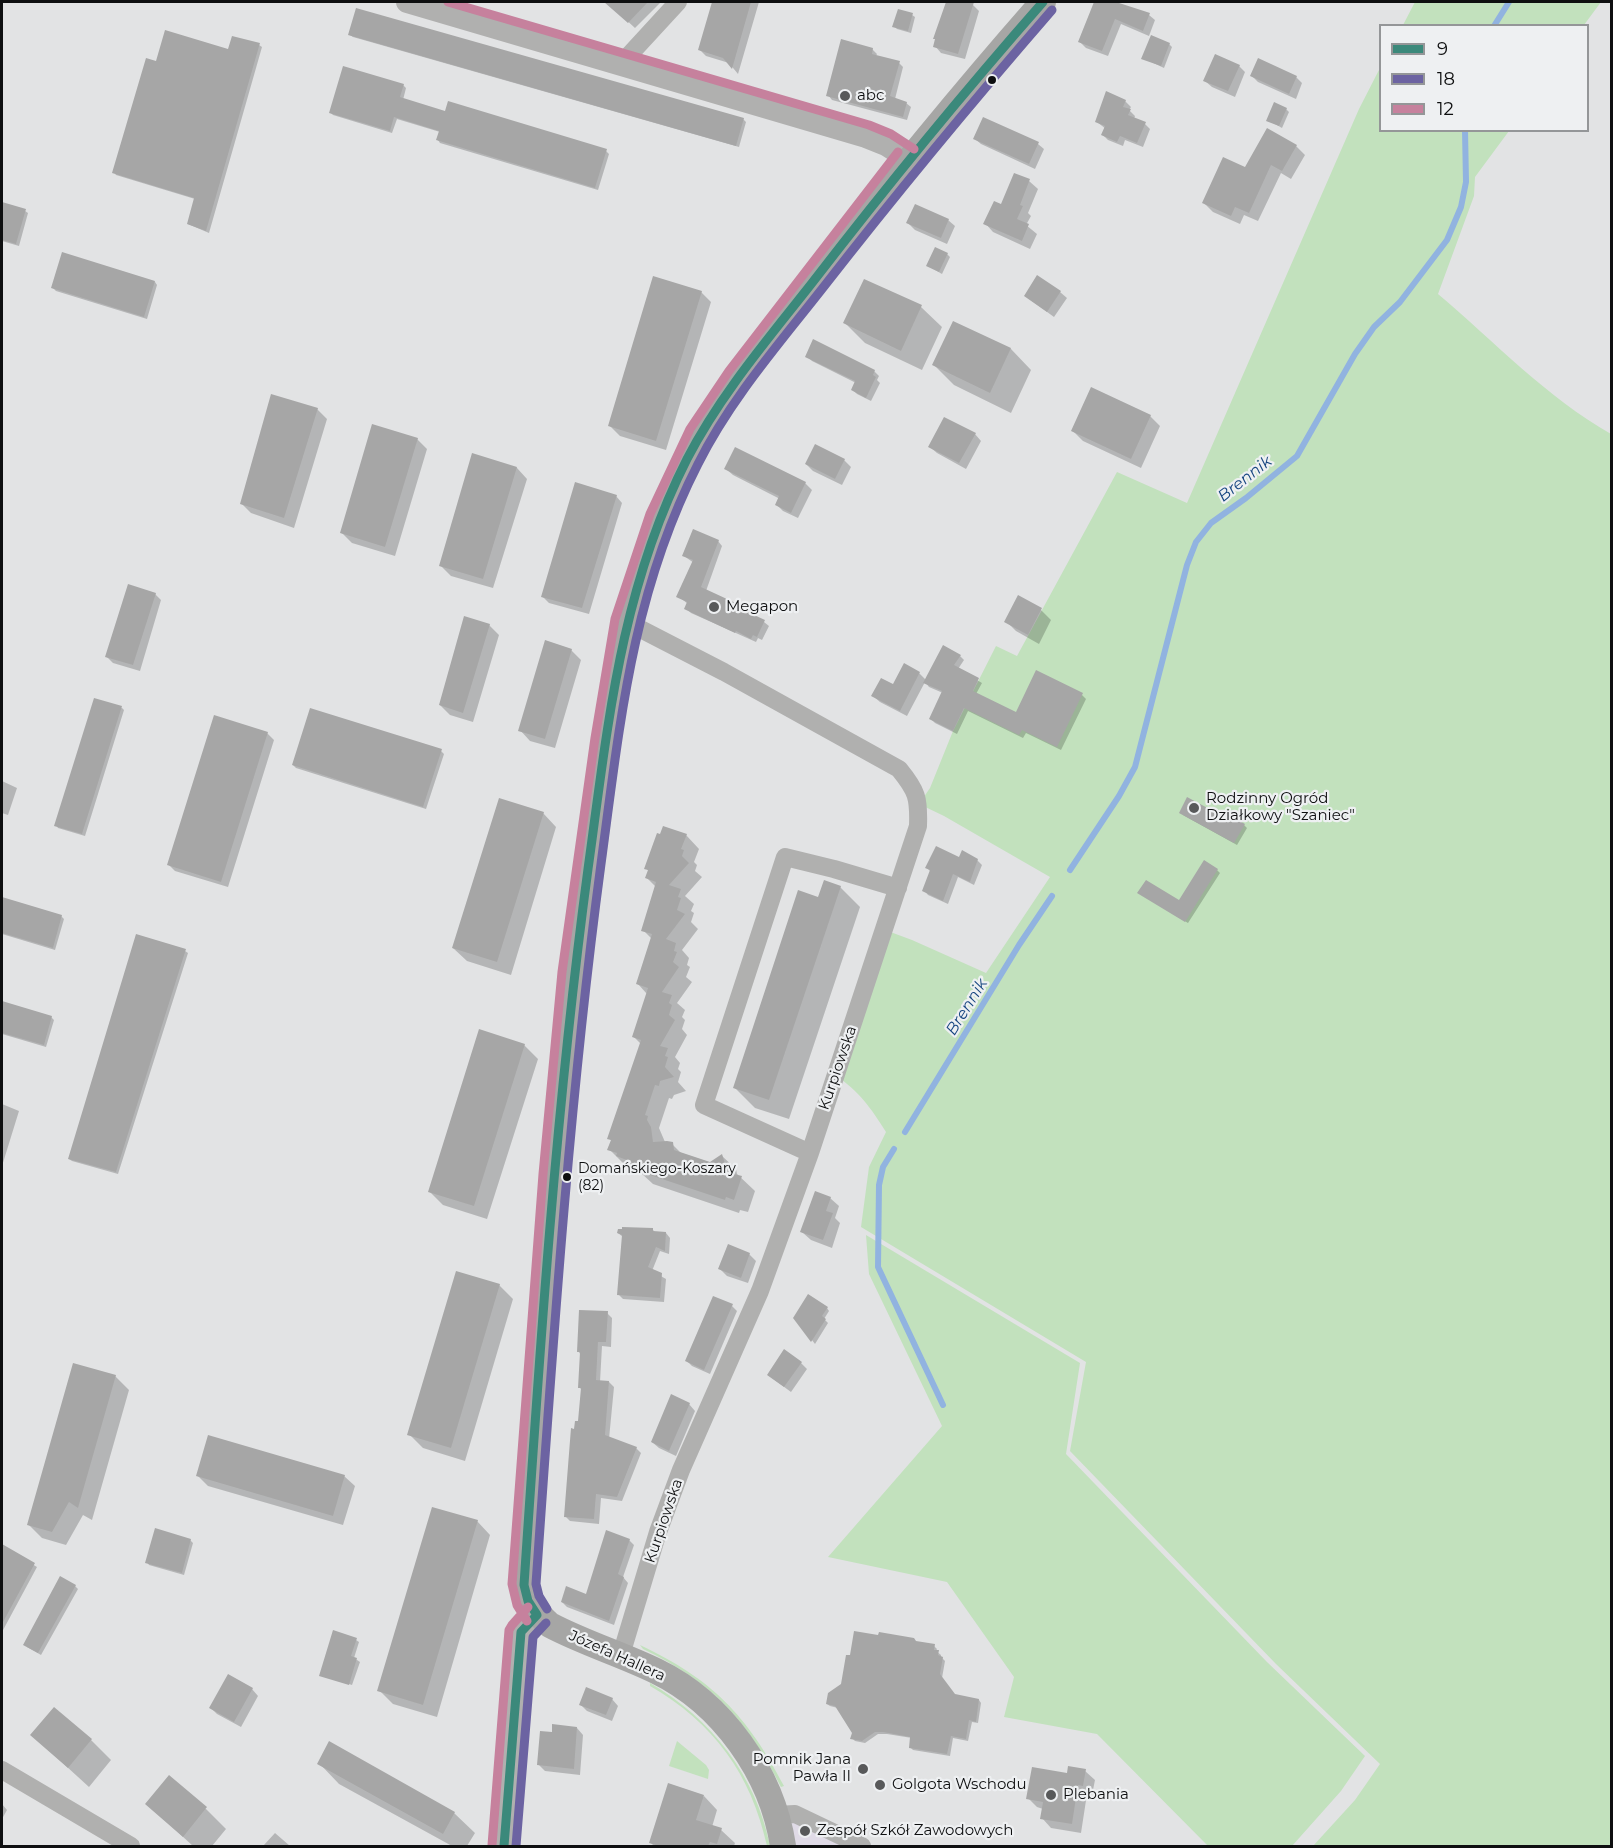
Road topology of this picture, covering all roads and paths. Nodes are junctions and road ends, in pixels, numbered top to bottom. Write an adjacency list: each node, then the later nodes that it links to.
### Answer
1 (678, 2): 4 (street)
2 (1043, 2): 5 (main road)
3 (421, 3): 4 (street)
4 (620, 65): 5 (street)
5 (909, 159): 6 (main road)
6 (627, 622): 7 (street, Kurpiowska); 9 (main road)
7 (898, 888): 8 (street, Kurpiowska); 8 (street)
8 (810, 1153): 10 (street, Kurpiowska)
9 (537, 1615): 10 (main road, Józefa Hallera); 14 (street)
10 (621, 1655): 12 (main road, Józefa Hallera)
11 (2, 1770): 13 (street)
12 (776, 1815): 15 (main road, Józefa Hallera); 16 (street)
13 (131, 1846)
14 (504, 1846)
15 (783, 1846)
16 (862, 1846)

